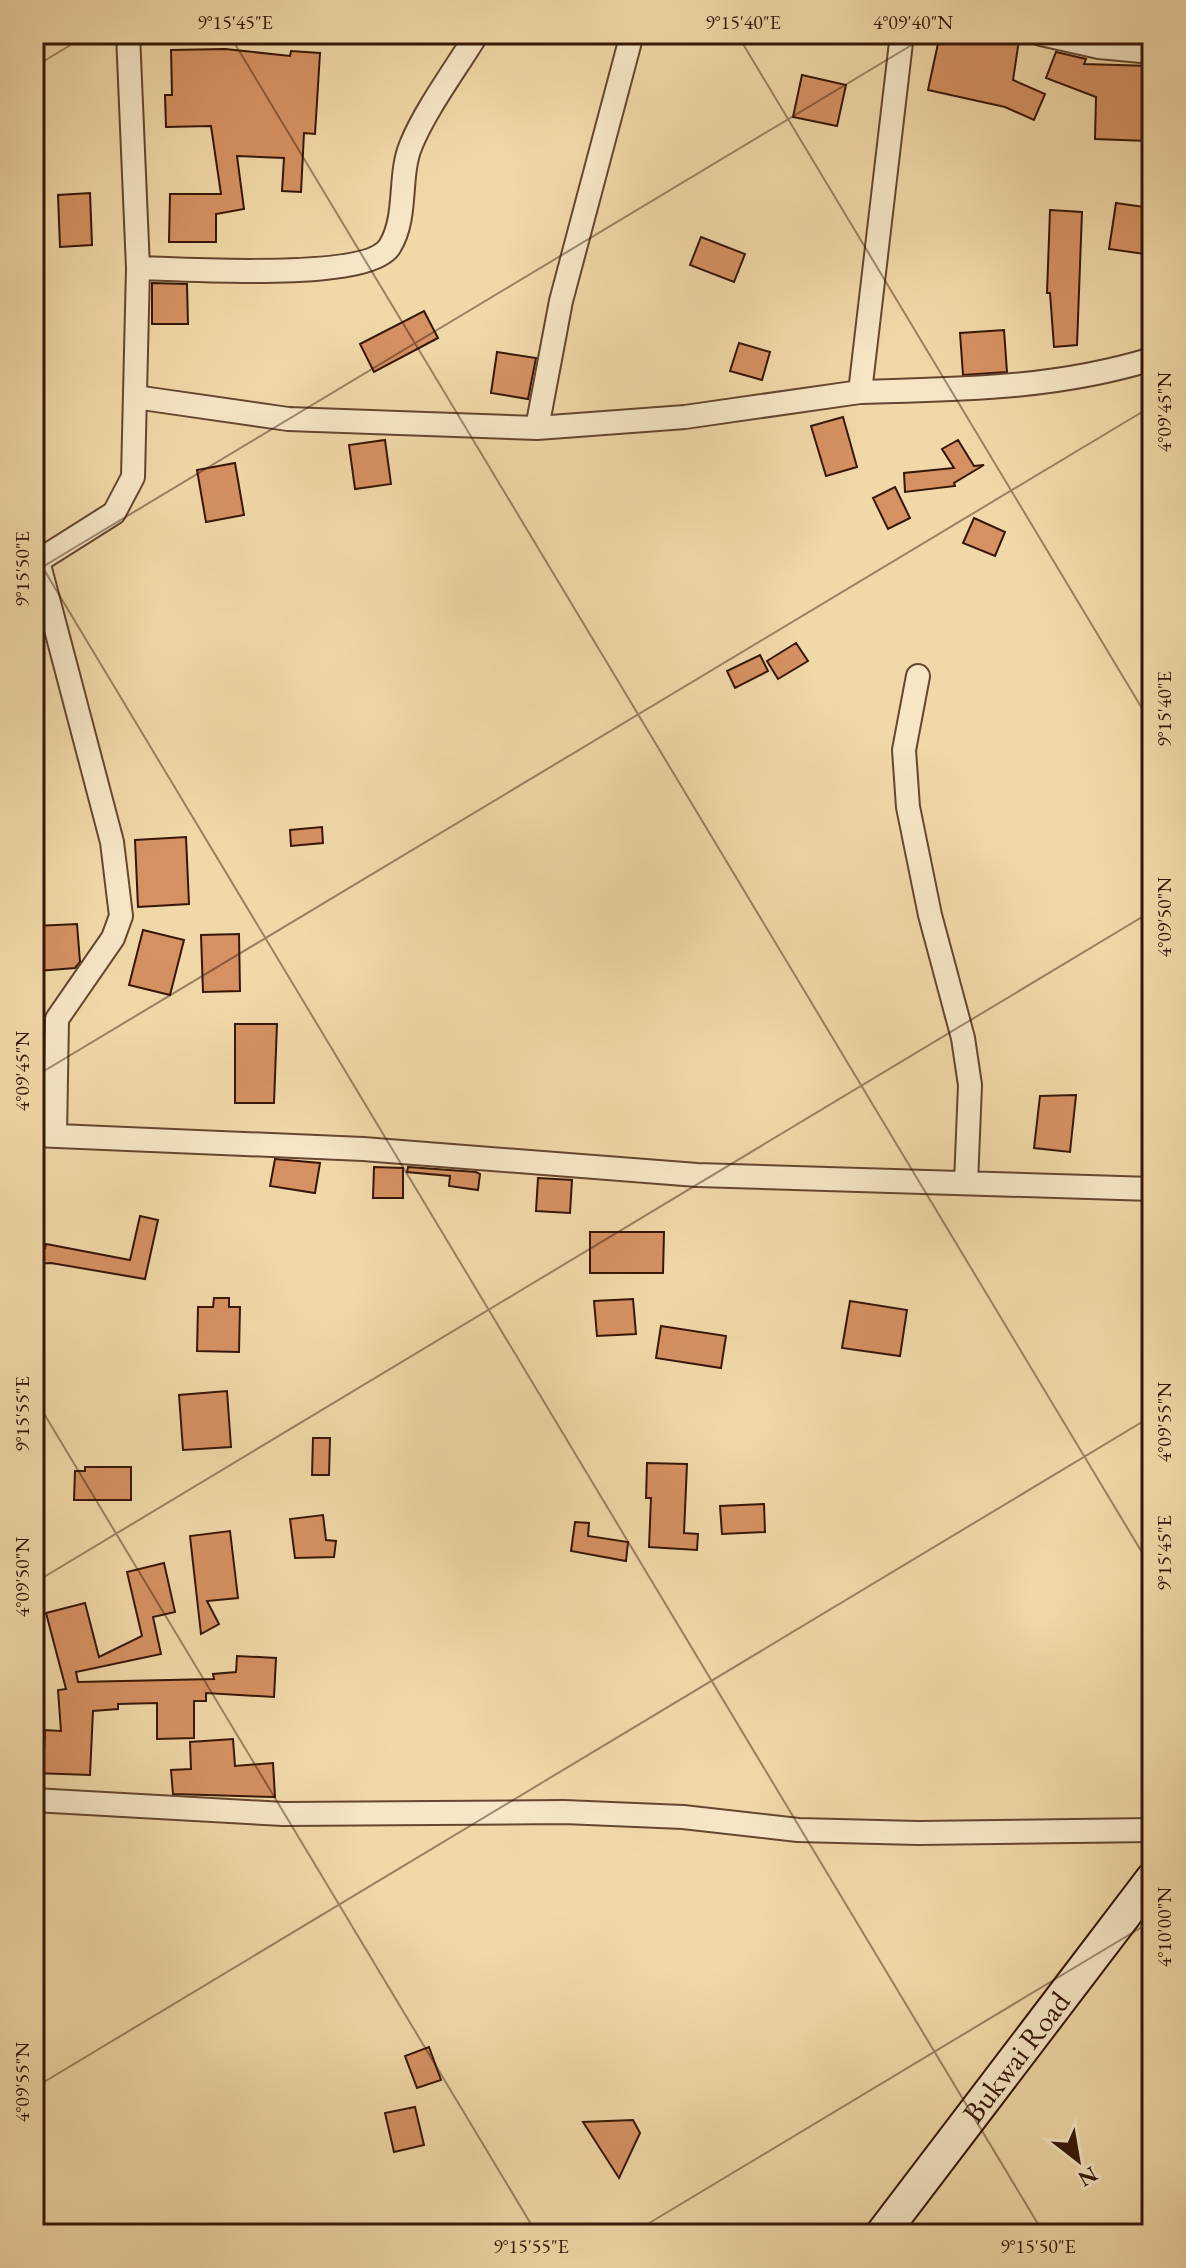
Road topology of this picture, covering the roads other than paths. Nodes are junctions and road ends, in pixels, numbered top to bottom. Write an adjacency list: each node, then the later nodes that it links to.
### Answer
1 (128, 34): 7 (street)
2 (477, 34): 7 (street)
3 (632, 34): 11 (street)
4 (902, 34): 9 (street)
5 (1041, 34): 6 (street)
6 (1152, 52)
7 (138, 268): 10 (street)
8 (1152, 359): 9 (street)
9 (860, 392): 11 (street)
10 (135, 397): 11 (street); 12 (street)
11 (537, 428)
12 (36, 561): 14 (street)
13 (918, 676): 15 (street)
14 (44, 1135): 15 (street)
15 (966, 1183): 16 (street)
16 (1152, 1189)
17 (34, 1800): 18 (street)
18 (1152, 1830)
19 (1152, 1879): 20 (street, Bukwai Road)
20 (882, 2234)

